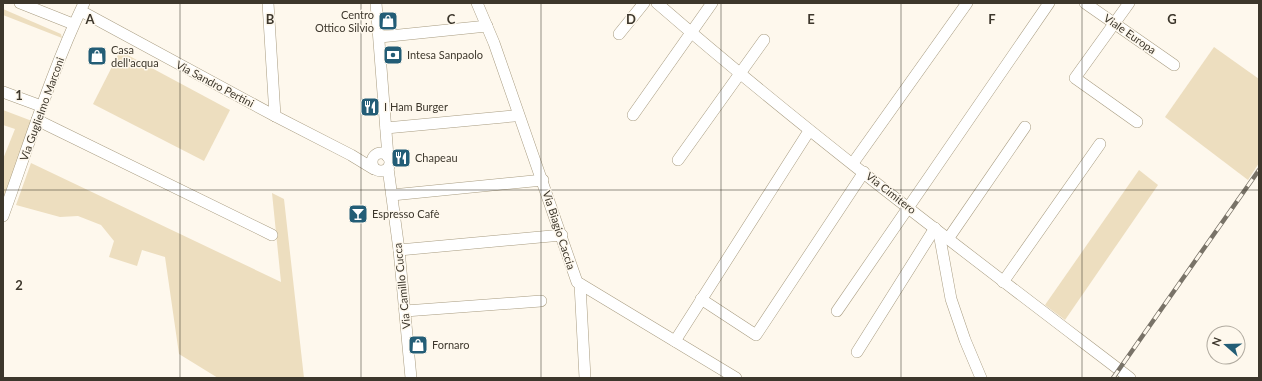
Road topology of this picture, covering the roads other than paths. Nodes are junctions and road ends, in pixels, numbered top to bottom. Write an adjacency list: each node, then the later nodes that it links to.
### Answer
1 (20, 3): 14 (street)
2 (268, 3): 25 (street)
3 (376, 3): 18 (street)
4 (477, 3): 15 (street, Via Biagio Caccia)
5 (644, 3): 17 (street)
6 (657, 3): 16 (street, Via Cimitero)
7 (712, 3): 16 (street)
8 (967, 3): 36 (street)
9 (1049, 3): 41 (street)
10 (1085, 3): 13 (street, Viale Europa)
11 (1129, 3): 13 (street)
12 (82, 7): 14 (street, Via Guglielmo Marconi); 25 (street, Via Sandro Pertini)
13 (1114, 23): 20 (street, Viale Europa); 28 (street)
14 (73, 24): 23 (street, Via Guglielmo Marconi)
15 (487, 26): 18 (street); 39 (street, Via Biagio Caccia)
16 (691, 33): 21 (street, Via Cimitero); 24 (street)
17 (619, 34)
18 (380, 37): 30 (street)
19 (764, 40): 21 (street)
20 (1174, 65)
21 (740, 72): 31 (street, Via Cimitero); 35 (street)
22 (3, 92): 23 (street)
23 (41, 106): 27 (street, Via Guglielmo Marconi)
24 (633, 115)
25 (275, 116): 34 (street, Via Sandro Pertini)
26 (514, 116): 30 (street)
27 (37, 120): 42 (street, Via Guglielmo Marconi); 44 (street)
28 (1137, 122)
29 (1025, 127): 43 (street)
30 (386, 128): 33 (street)
31 (809, 131): 36 (street, Via Cimitero); 49 (street)
32 (1100, 144): 47 (street)
33 (382, 154): 34 (street, Via Sandro Pertini); 37 (street); 37 (street)
34 (352, 155): 37 (street, Via Sandro Pertini)
35 (678, 160)
36 (853, 163): 38 (street, Via Cimitero)
37 (380, 169): 40 (street, Via Camillo Cucca)
38 (864, 172): 41 (street, Via Cimitero); 49 (street)
39 (542, 180): 40 (street); 45 (street, Via Biagio Caccia)
40 (392, 195): 46 (street, Via Camillo Cucca)
41 (908, 206): 43 (street, Via Cimitero); 52 (street)
42 (3, 216)
43 (941, 233): 47 (street, Via Cimitero); 54 (street); 58 (street)
44 (272, 235)
45 (562, 235): 46 (street); 48 (street, Via Biagio Caccia)
46 (399, 250): 51 (street, Via Camillo Cucca)
47 (1003, 282): 59 (street, Via Cimitero)
48 (580, 284): 53 (street); 56 (street)
49 (701, 299): 53 (street)
50 (541, 301): 51 (street)
51 (405, 311): 55 (street, Via Camillo Cucca)
52 (837, 311)
53 (675, 341): 57 (street)
54 (857, 352)
55 (411, 378)
56 (585, 378)
57 (736, 378)
58 (981, 378)
59 (1130, 378)

